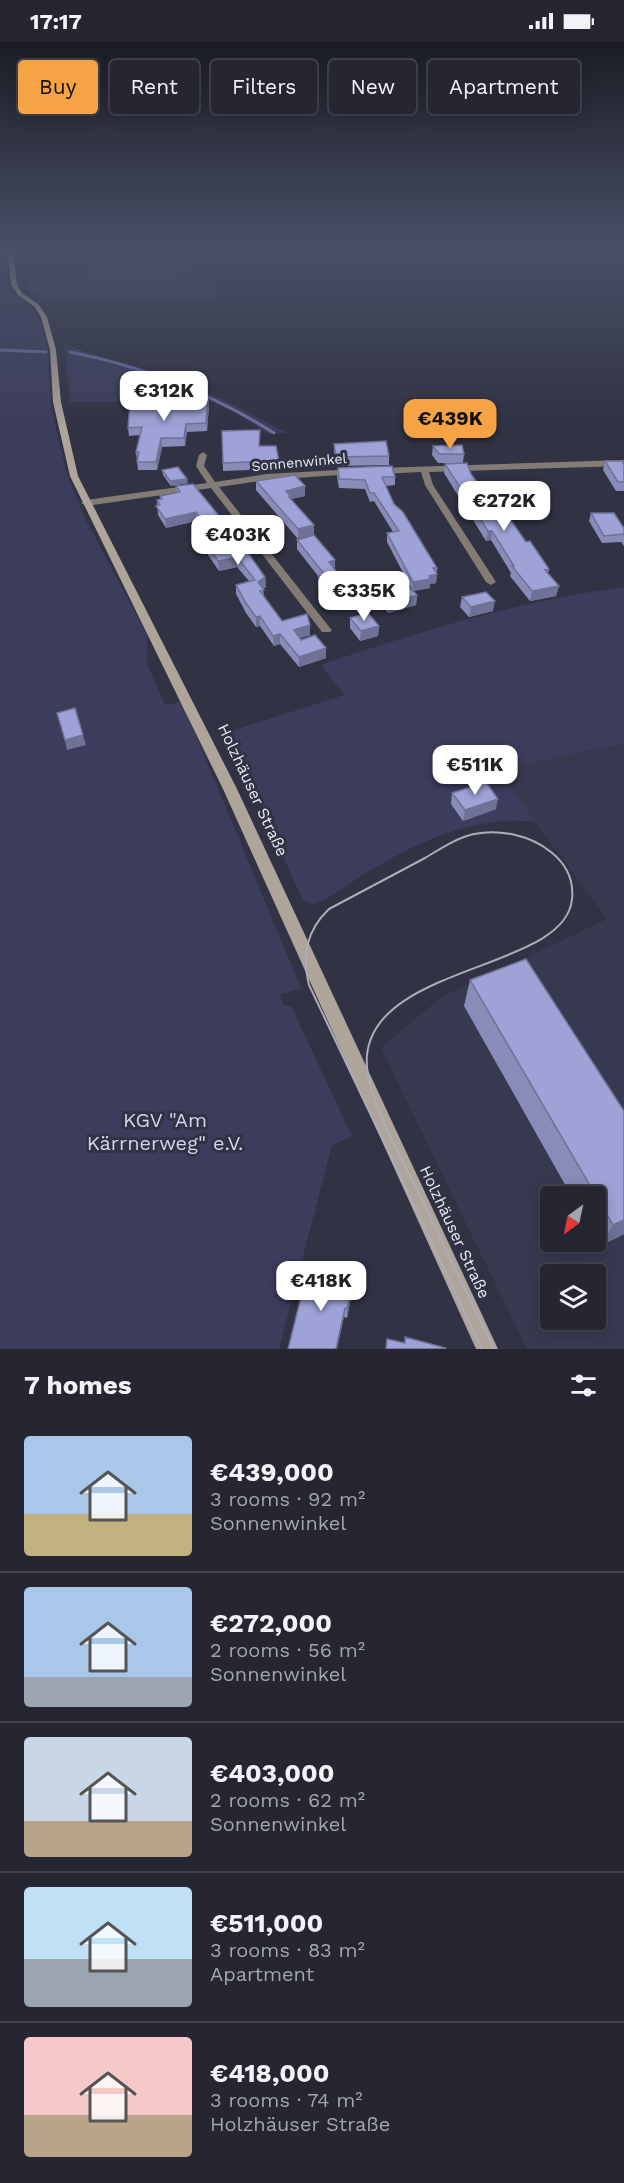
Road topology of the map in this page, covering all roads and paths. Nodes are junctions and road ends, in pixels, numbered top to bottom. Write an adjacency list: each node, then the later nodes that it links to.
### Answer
1 (38, 308): 6 (main road, Holzhäuser Straße)
2 (203, 455): 5 (street)
3 (624, 463): 4 (street, Sonnenwinkel)
4 (424, 469): 5 (street, Sonnenwinkel); 7 (street)
5 (213, 485): 6 (street, Sonnenwinkel); 8 (street)
6 (86, 503): 9 (main road, Holzhäuser Straße)
7 (491, 582)
8 (326, 630)
9 (487, 1349)

